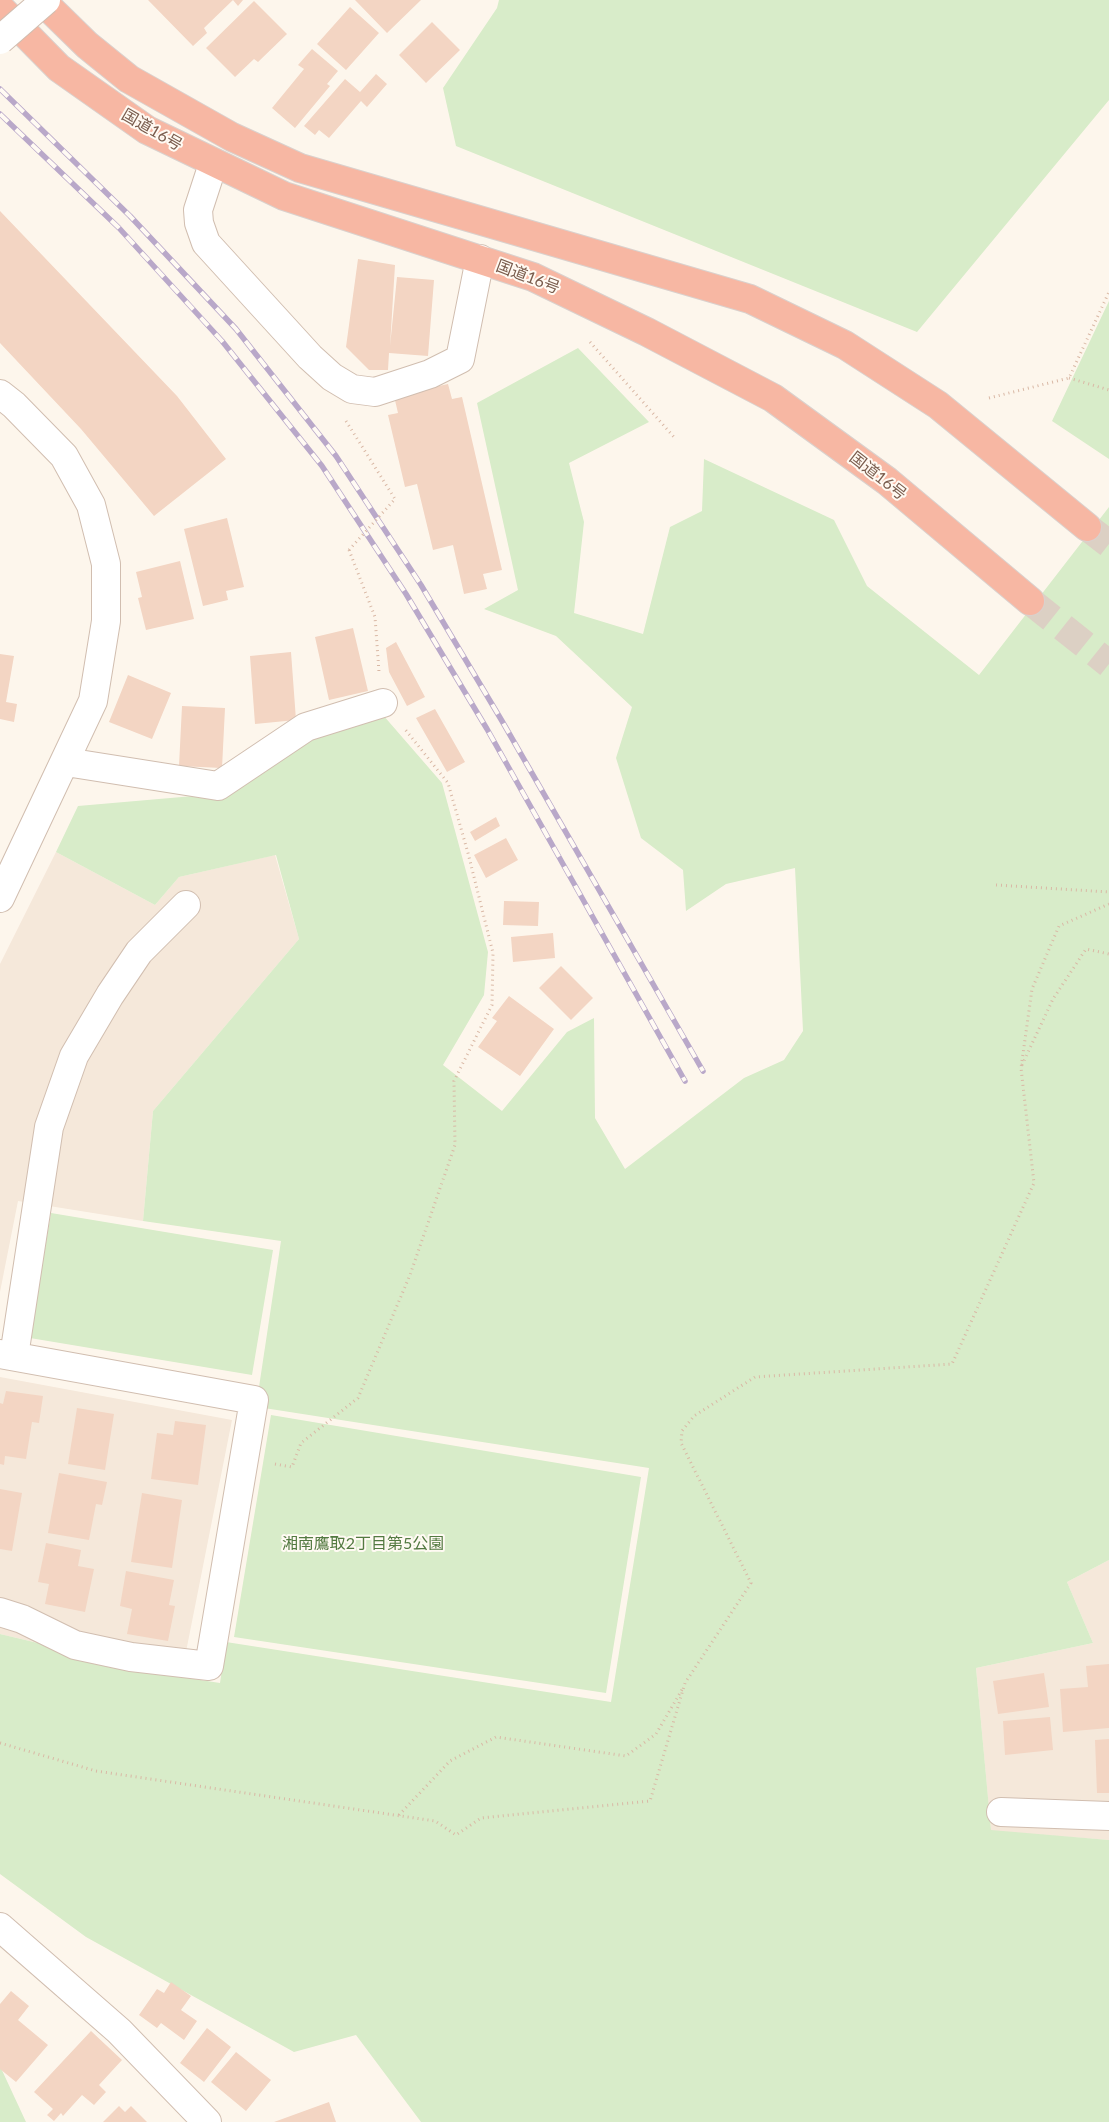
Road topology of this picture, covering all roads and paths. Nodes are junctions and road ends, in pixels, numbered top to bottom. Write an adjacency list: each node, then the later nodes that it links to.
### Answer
1 (41, 0): 15 (highway, 国道16号)
2 (46, 0): 4 (street, bridge)
3 (0, 8): 5 (highway, 国道16号)
4 (0, 40)
5 (213, 164): 6 (highway, 国道16号); 6 (street)
6 (480, 260): 16 (highway, 国道16号)
7 (1109, 292): 9 (path)
8 (584, 336): 14 (path)
9 (1069, 378): 10 (path); 12 (path)
10 (1109, 390)
11 (0, 394): 18 (street)
12 (989, 398)
13 (344, 417): 17 (path, bridge)
14 (674, 437)
15 (1087, 527)
16 (1030, 601)
17 (383, 703): 18 (street); 27 (path)
18 (66, 762): 21 (street)
19 (996, 885): 20 (path)
20 (1109, 892)
21 (0, 898)
22 (1109, 904): 25 (path)
23 (186, 905): 26 (street)
24 (1109, 954): 25 (path)
25 (1021, 1068): 29 (path)
26 (7, 1355): 28 (street)
27 (292, 1467)
28 (0, 1612)
29 (685, 1683): 32 (path); 32 (path)
30 (0, 1743): 32 (path)
31 (1001, 1812): 33 (street)
32 (398, 1816)
33 (1109, 1816)
34 (0, 1927): 35 (street)
35 (207, 2122)

